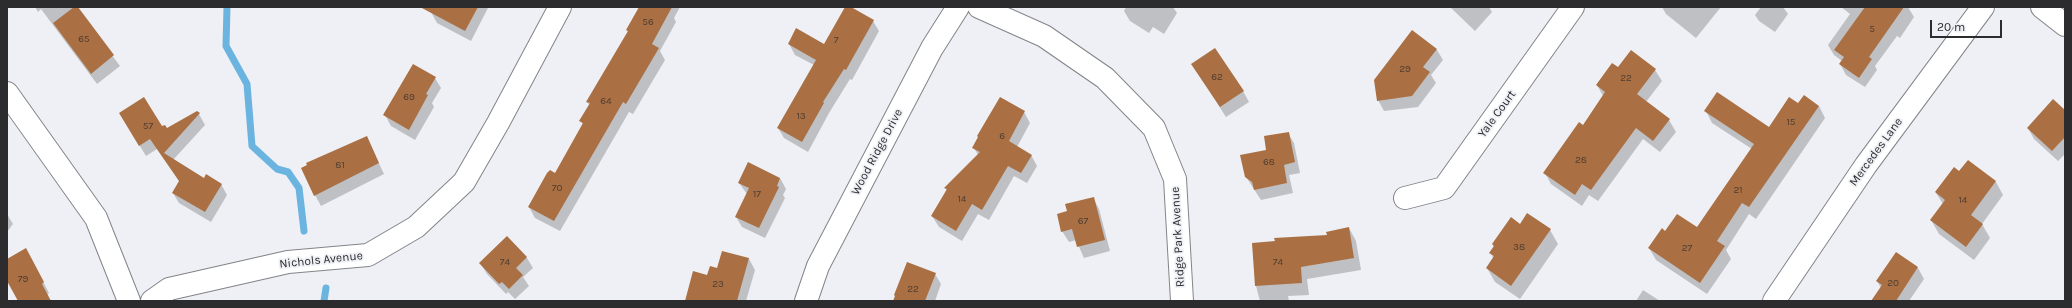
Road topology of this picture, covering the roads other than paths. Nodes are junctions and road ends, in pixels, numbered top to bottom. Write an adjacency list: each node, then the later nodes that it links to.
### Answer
1 (560, 7): 11 (street, Nichols Avenue)
2 (958, 7): 12 (street, Wood Ridge Drive)
3 (979, 7): 13 (street, Ridge Park Avenue)
4 (1574, 7): 9 (street, Yale Court)
5 (1983, 7): 14 (street, Mercedes Lane)
6 (2042, 7): 7 (street)
7 (2065, 25)
8 (7, 93): 10 (street)
9 (1405, 198)
10 (129, 301)
11 (152, 301)
12 (806, 301)
13 (1182, 301)
14 (1774, 301)

